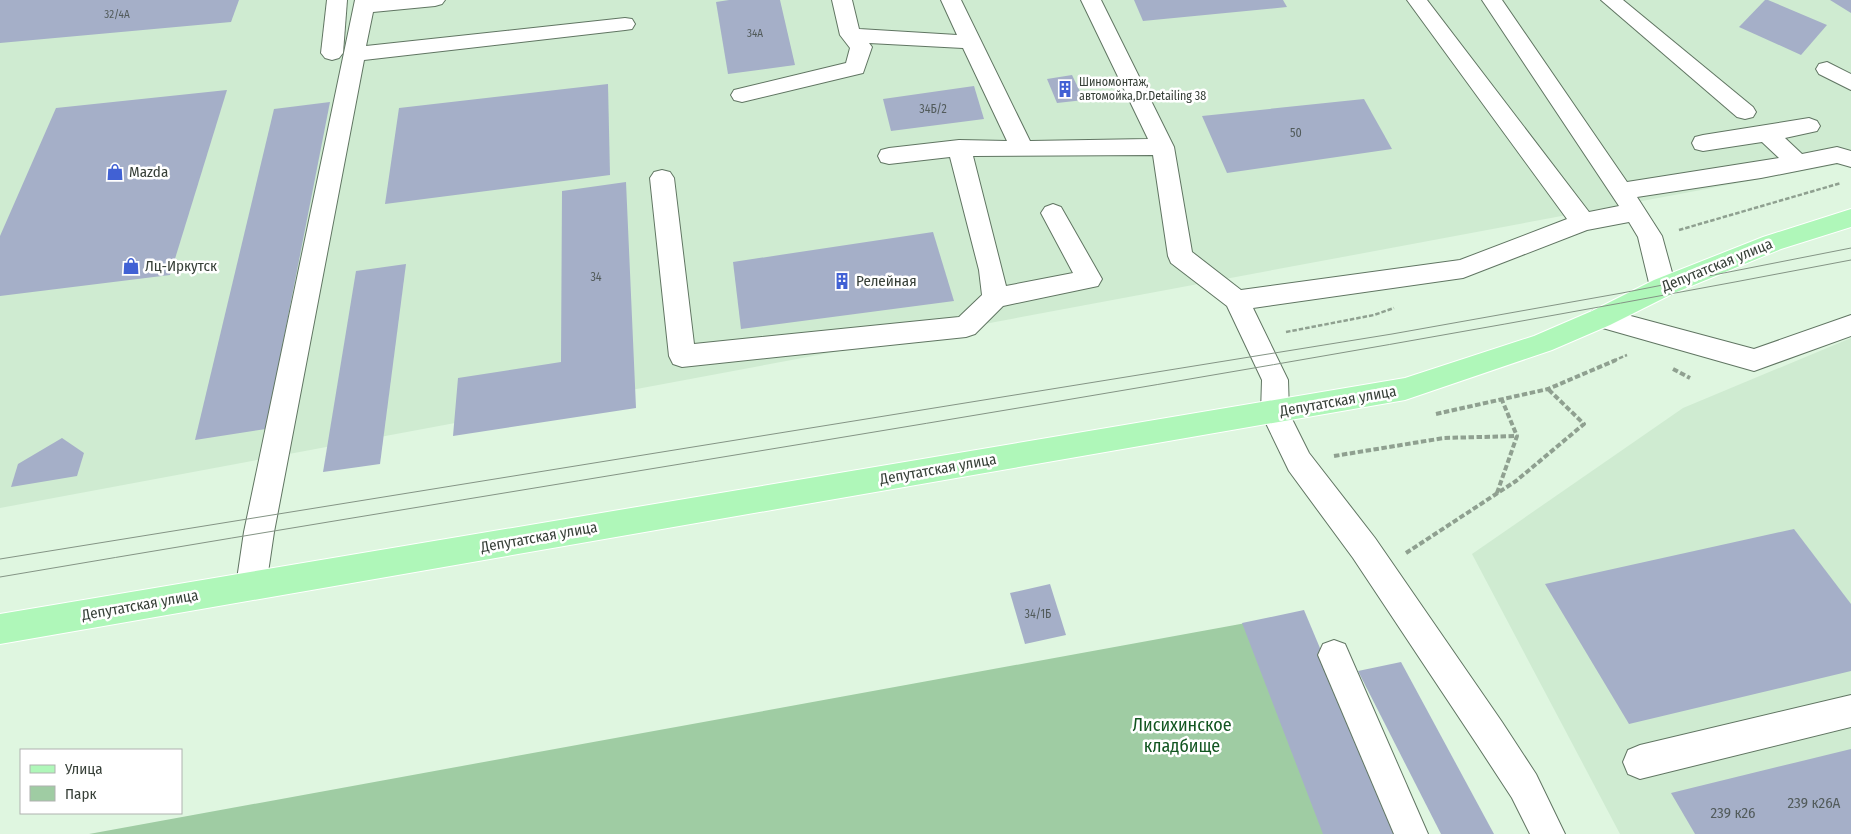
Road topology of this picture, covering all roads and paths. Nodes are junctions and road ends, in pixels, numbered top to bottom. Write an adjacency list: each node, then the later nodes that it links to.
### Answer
1 (337, 0): 13 (street)
2 (435, 0): 9 (street)
3 (842, 0): 11 (street)
4 (951, 0): 12 (street)
5 (1091, 0): 21 (street)
6 (1417, 0): 33 (street)
7 (1492, 0): 29 (street)
8 (1611, 0): 17 (street)
9 (364, 3): 13 (street)
10 (625, 24): 13 (street)
11 (850, 35): 12 (street); 16 (street)
12 (970, 42): 23 (street)
13 (343, 53): 49 (street)
14 (1827, 69): 15 (street)
15 (1851, 83)
16 (742, 95)
17 (1744, 112)
18 (1809, 126): 19 (street)
19 (1767, 133): 20 (street); 26 (street)
20 (1703, 143)
21 (1163, 147): 23 (street); 37 (street)
22 (960, 148): 23 (street); 24 (street); 36 (street)
23 (1022, 149)
24 (889, 156)
25 (1851, 159): 26 (street)
26 (1796, 163): 29 (street)
27 (662, 178): 36 (street)
28 (1842, 183): 34 (path)
29 (1621, 191): 30 (street)
30 (1635, 212): 33 (street); 35 (street)
31 (1053, 213): 36 (street)
32 (1851, 218): 35 (main road, Депутатская улица)
33 (1583, 222): 37 (street)
34 (1695, 226)
35 (1663, 286): 38 (main road, Депутатская улица)
36 (995, 298)
37 (1237, 300): 43 (street)
38 (1601, 318): 39 (street); 43 (main road, Депутатская улица)
39 (1851, 326)
40 (1629, 354): 41 (path)
41 (1548, 389): 42 (path); 47 (path)
42 (1502, 400): 44 (path); 45 (path)
43 (1275, 413): 46 (street); 49 (main road, Депутатская улица)
44 (1436, 414)
45 (1517, 436): 46 (path); 47 (path)
46 (1299, 462): 55 (street)
47 (1497, 494): 48 (path)
48 (1402, 556)
49 (251, 586): 50 (main road, Депутатская улица)
50 (0, 629)
51 (1334, 655): 54 (street)
52 (1851, 711): 53 (street)
53 (1640, 762)
54 (1411, 834)
55 (1548, 834)

